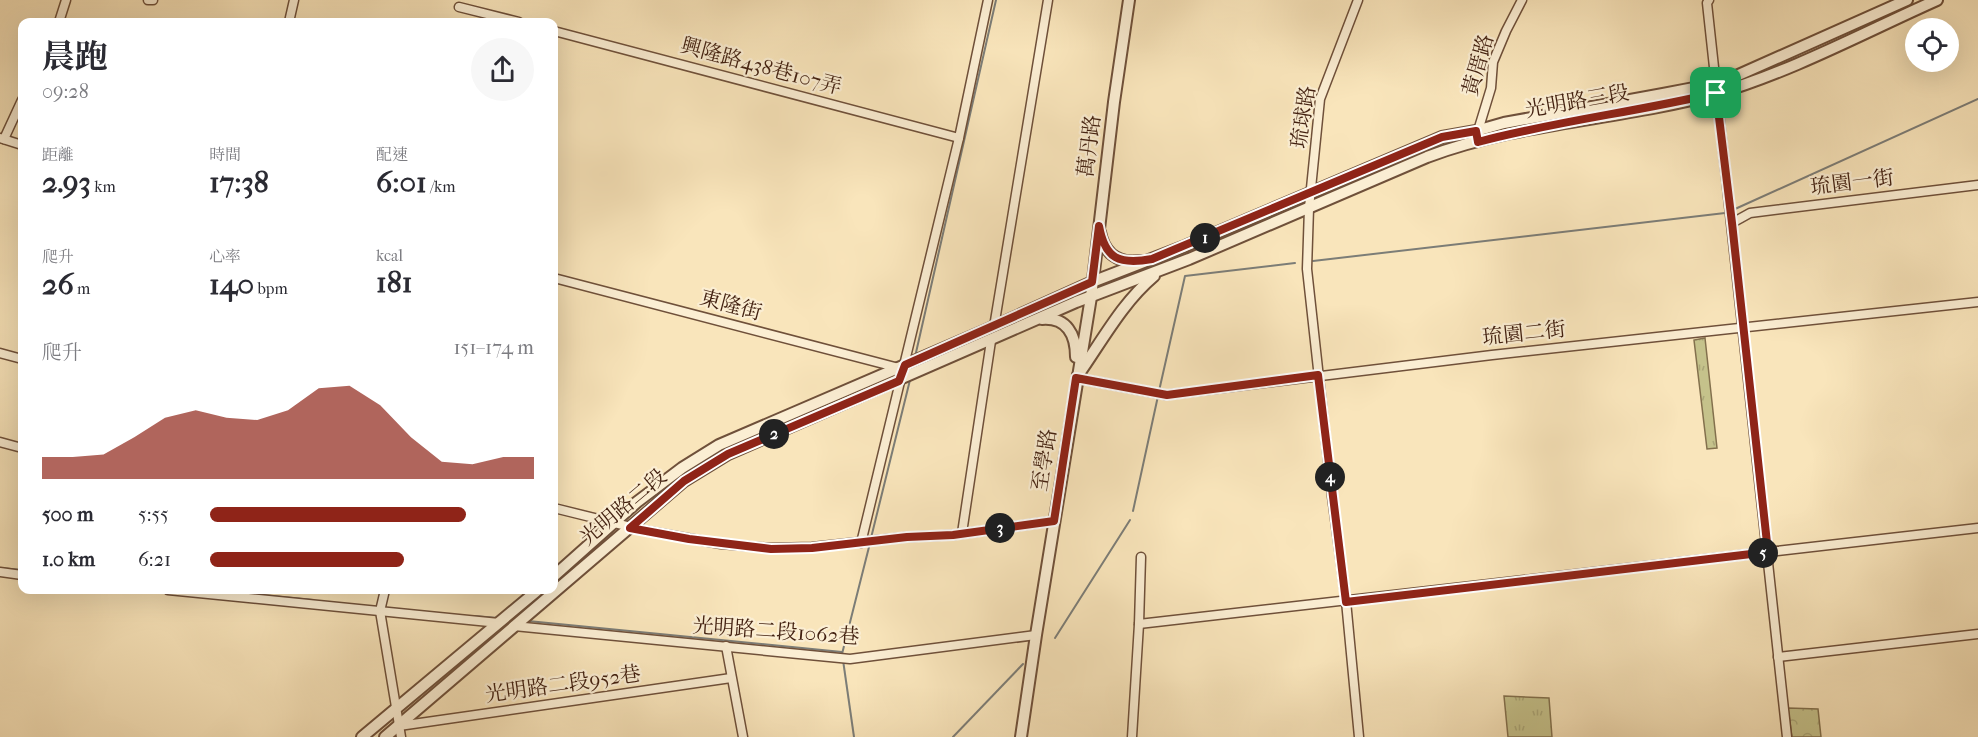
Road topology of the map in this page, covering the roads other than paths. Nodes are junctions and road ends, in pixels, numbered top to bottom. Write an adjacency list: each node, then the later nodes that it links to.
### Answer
1 (66, 0): 12 (street)
2 (294, 0): 13 (street)
3 (988, 0): 19 (street)
4 (1048, 0): 34 (street)
5 (1129, 0): 26 (street, 萬丹路)
6 (1358, 0): 23 (street, 琉球路)
7 (1522, 0): 18 (street, 黃厝路)
8 (1709, 0): 16 (street)
9 (1907, 0): 16 (street, 光明路三段)
10 (1937, 0): 16 (street, 光明路三段)
11 (459, 7): 14 (street)
12 (60, 18)
13 (290, 18)
14 (503, 18)
15 (558, 32): 19 (street, 興隆路438巷107弄)
16 (1716, 88): 18 (street, 光明路三段); 25 (street)
17 (18, 108): 20 (street)
18 (1477, 137): 23 (street, 光明路三段); 24 (street, 光明路三段)
19 (959, 138): 39 (street)
20 (2, 139): 21 (street)
21 (18, 144)
22 (1978, 185): 25 (street, 琉園一街)
23 (1310, 193): 24 (street, 琉球路); 27 (street, 光明路三段)
24 (1309, 208): 28 (street, 光明路三段); 40 (street, 琉球路)
25 (1732, 223): 35 (street)
26 (1099, 226): 27 (street); 30 (street, 萬丹路)
27 (1152, 259): 30 (street, 光明路三段)
28 (1159, 271): 31 (street, 光明路三段); 41 (street)
29 (558, 279): 39 (street, 東隆街)
30 (1092, 282): 31 (street, 萬丹路); 34 (street, 光明路二段)
31 (1091, 297): 33 (street, 光明路二段); 41 (street, 至學路)
32 (1978, 302): 35 (street, 琉園二街)
33 (1039, 319): 36 (street, 光明路二段); 41 (street)
34 (994, 327): 39 (street, 光明路二段)
35 (1742, 327): 40 (street, 琉園二街); 50 (street)
36 (991, 341): 39 (street, 光明路二段); 48 (street)
37 (0, 353): 38 (street)
38 (18, 358)
39 (902, 372): 46 (street, 光明路二段); 46 (street, 光明路二段); 49 (street)
40 (1318, 375): 41 (street, 琉園二街); 60 (street, 琉球路)
41 (1076, 378): 45 (street, 至學路)
42 (0, 442): 43 (street)
43 (18, 447)
44 (558, 509): 46 (street)
45 (1054, 521): 48 (street); 66 (street, 至學路)
46 (621, 526): 49 (street); 53 (street, 光明路二段); 55 (street, 光明路二段)
47 (1978, 528): 50 (street)
48 (962, 533): 49 (street)
49 (861, 543)
50 (1768, 552): 60 (street); 68 (street)
51 (1141, 557): 63 (street)
52 (0, 572): 54 (street)
53 (558, 573)
54 (18, 574)
55 (558, 585)
56 (213, 594): 61 (street)
57 (384, 594): 61 (street)
58 (533, 594): 62 (street, 光明路二段)
59 (548, 594): 64 (street, 光明路二段)
60 (1346, 602): 63 (street); 76 (street, 琉球路)
61 (381, 609): 62 (street); 70 (street)
62 (499, 623): 70 (street, 光明路二段)
63 (1139, 624): 75 (street)
64 (514, 626): 67 (street, 光明路二段1062巷); 70 (street, 光明路二段)
65 (1978, 634): 68 (street)
66 (1035, 635): 67 (street, 光明路二段1062巷); 74 (street, 至學路)
67 (726, 646): 69 (street)
68 (1778, 657): 77 (street)
69 (731, 678): 70 (street, 光明路二段952巷); 73 (street)
70 (399, 722): 71 (street, 光明路二段); 72 (street, 光明路二段)
71 (361, 737)
72 (386, 737)
73 (743, 737)
74 (1021, 737)
75 (1132, 737)
76 (1359, 737)
77 (1787, 737)

